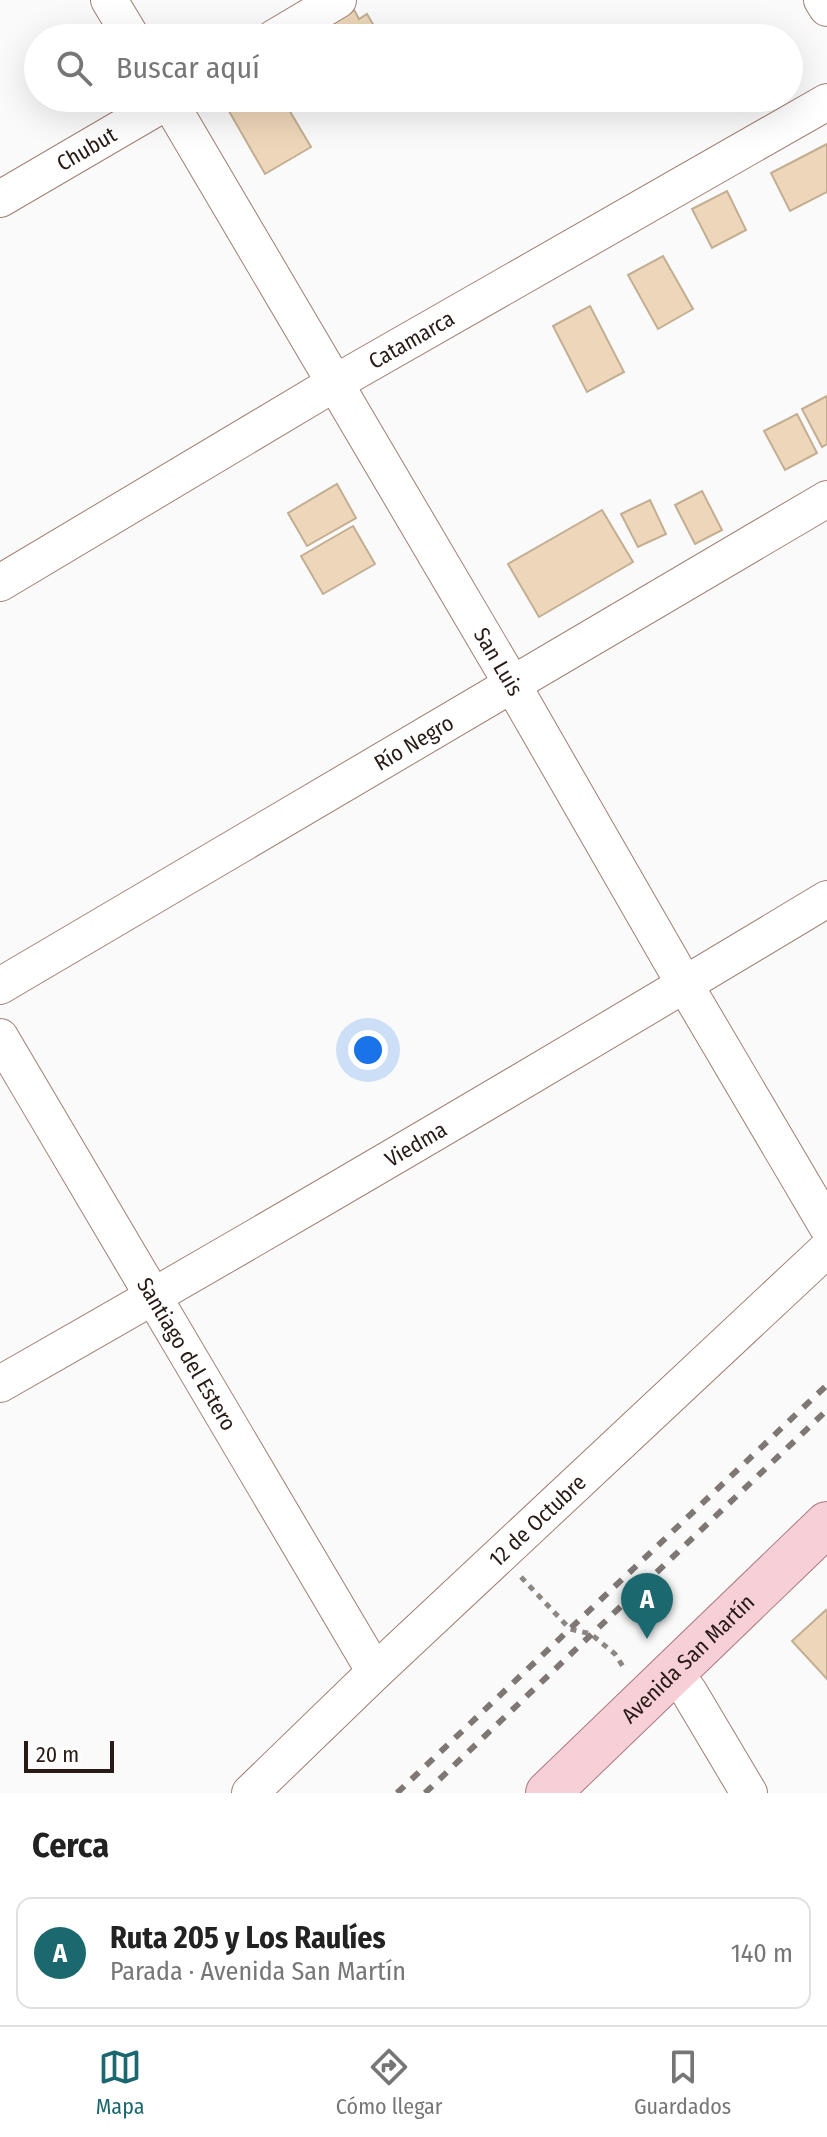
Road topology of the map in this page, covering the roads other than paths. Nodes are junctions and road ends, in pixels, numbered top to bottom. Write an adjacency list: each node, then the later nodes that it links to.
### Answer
1 (109, 0): 5 (street)
2 (338, 0): 6 (street)
3 (822, 0): 4 (street)
4 (827, 8)
5 (124, 24)
6 (298, 24)
7 (827, 102): 11 (street, Catamarca)
8 (147, 112): 10 (street, Chubut)
9 (177, 112): 11 (street, San Luis)
10 (0, 199)
11 (335, 383): 13 (street, Catamarca); 14 (street, San Luis)
12 (827, 499): 14 (street, Río Negro)
13 (0, 583)
14 (512, 684): 16 (street, San Luis); 17 (street, Río Negro)
15 (827, 899): 16 (street, Viedma)
16 (685, 985): 19 (street, San Luis); 21 (street, Viedma)
17 (0, 986)
18 (0, 1037): 21 (street, Santiago del Estero)
19 (827, 1226)
20 (827, 1249): 25 (street, 12 de Octubre)
21 (154, 1296): 22 (street, Viedma); 25 (street, Santiago del Estero)
22 (0, 1384)
23 (827, 1524): 26 (main road, Avenida San Martín)
24 (827, 1561): 26 (main road, Avenida San Martín)
25 (375, 1672): 27 (street, 12 de Octubre)
26 (669, 1689): 28 (main road, Avenida San Martín); 29 (main road, Avenida San Martín); 30 (street)
27 (250, 1793)
28 (548, 1793)
29 (587, 1793)
30 (749, 1793)

